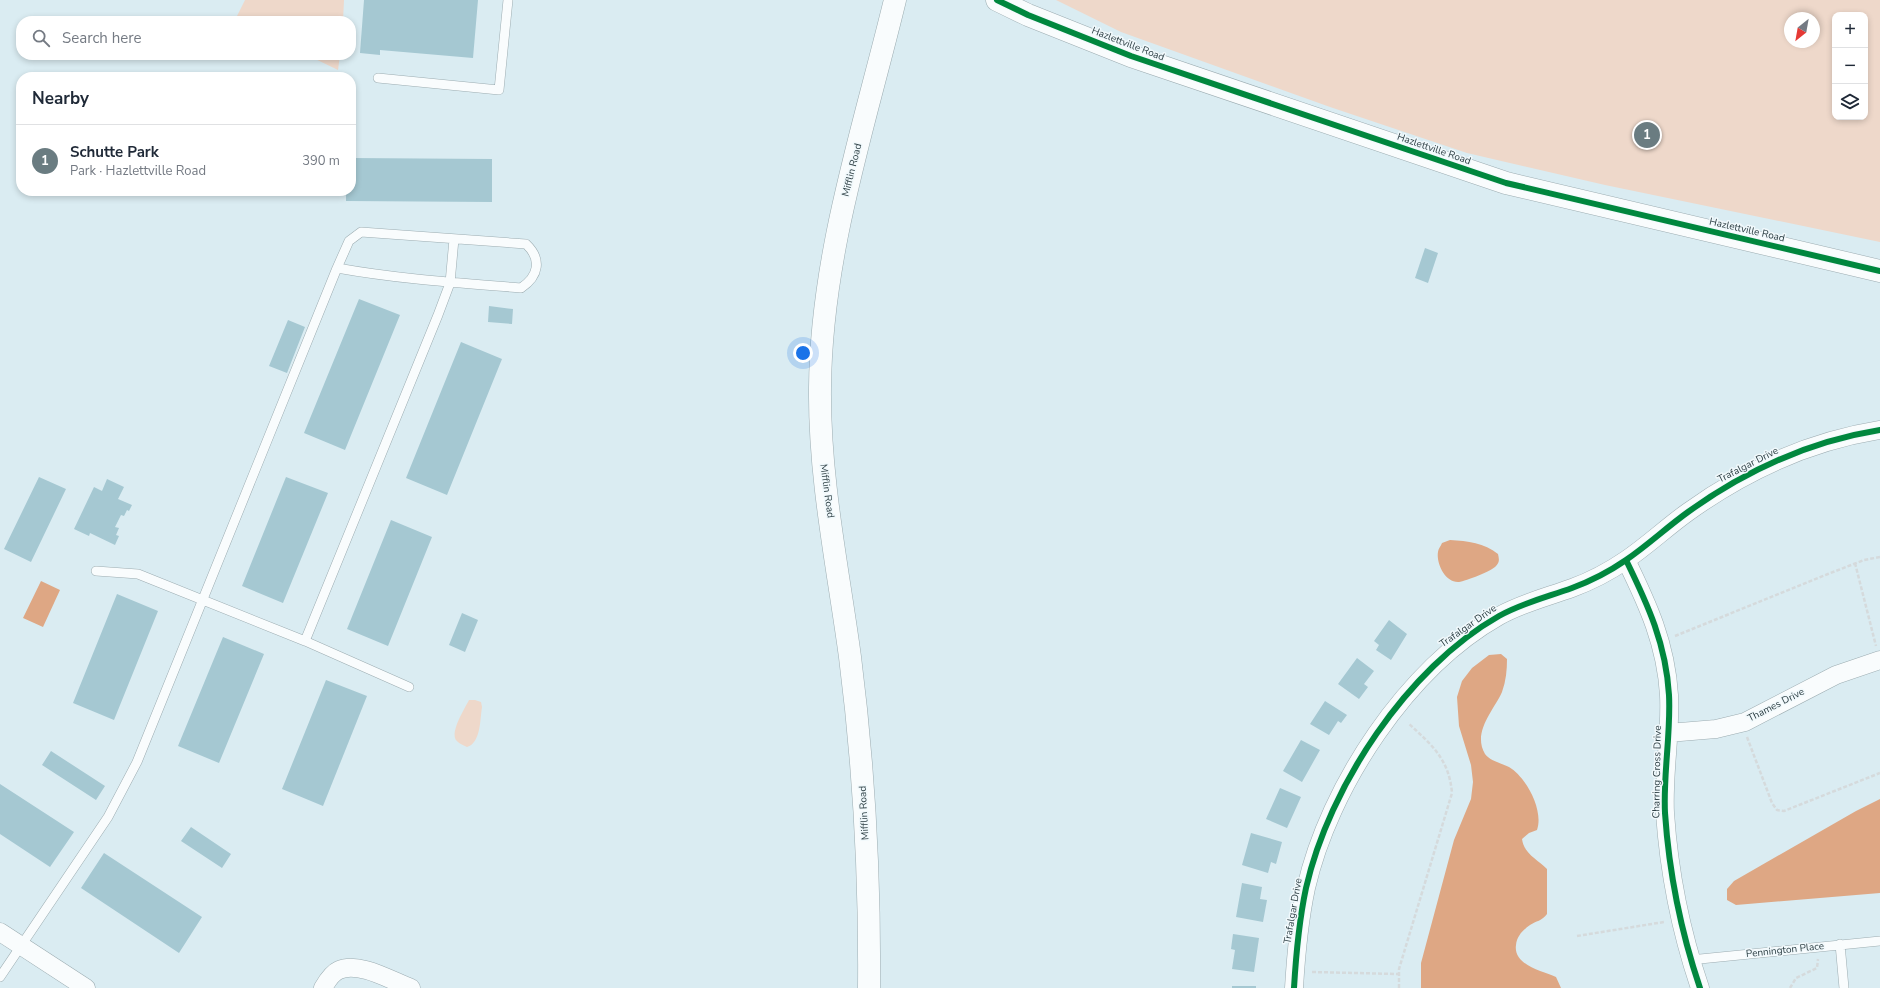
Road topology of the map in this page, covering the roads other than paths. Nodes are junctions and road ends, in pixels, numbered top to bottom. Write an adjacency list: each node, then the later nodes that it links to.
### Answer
1 (508, 0): 6 (lane)
2 (895, 0): 5 (main road, Mifflin Road)
3 (909, 0): 5 (main road)
4 (997, 0): 9 (main road, Hazlettville Road)
5 (885, 43): 28 (main road, Mifflin Road)
6 (378, 78)
7 (454, 239): 8 (lane); 10 (lane); 10 (lane)
8 (338, 268): 10 (lane); 14 (lane)
9 (1880, 271)
10 (450, 283): 15 (lane)
11 (1880, 430): 12 (street, Trafalgar Drive)
12 (1626, 560): 18 (street, Charring Cross Drive); 29 (street, Trafalgar Drive)
13 (96, 571): 14 (lane)
14 (202, 599): 15 (lane); 22 (lane)
15 (305, 641): 17 (lane)
16 (1878, 653): 18 (street, Thames Drive)
17 (409, 687)
18 (1668, 733): 23 (street, Charring Cross Drive)
19 (0, 932): 22 (street)
20 (1880, 941): 21 (lane, Pennington Place)
21 (1840, 944): 23 (lane, Pennington Place); 31 (lane)
22 (21, 946): 24 (lane); 25 (street)
23 (1690, 960): 30 (street, Charring Cross Drive)
24 (0, 977)
25 (86, 988)
26 (323, 988): 27 (street)
27 (411, 988)
28 (869, 988)
29 (1294, 988)
30 (1700, 988)
31 (1844, 988)

